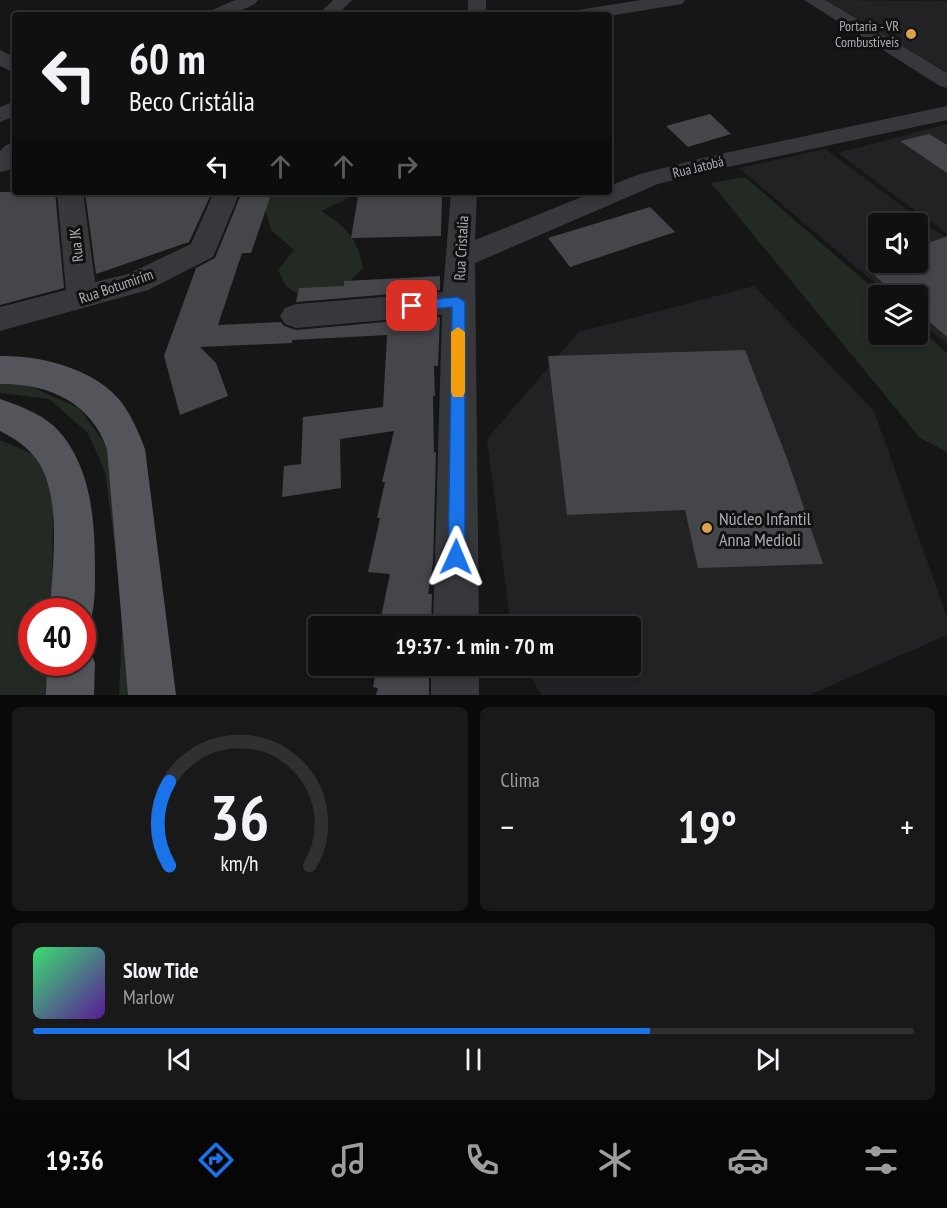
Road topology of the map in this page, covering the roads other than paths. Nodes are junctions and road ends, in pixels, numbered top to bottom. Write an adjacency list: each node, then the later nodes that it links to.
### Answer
1 (249, 0): 5 (street)
2 (343, 0): 6 (street)
3 (676, 0): 7 (street)
4 (813, 0): 8 (street)
5 (223, 12)
6 (330, 12)
7 (598, 12)
8 (947, 82)
9 (947, 113): 12 (street, Rua Jatobá)
10 (12, 153): 11 (street)
11 (0, 165)
12 (612, 194)
13 (70, 195): 18 (street, Rua JK)
14 (226, 195): 18 (street, Rua Botumirim)
15 (464, 195): 17 (street, Rua Cristalia)
16 (610, 195): 17 (street, Rua Jatobá)
17 (461, 257): 19 (street, Rua Cristalia)
18 (82, 298): 21 (street, Rua Botumirim)
19 (458, 302): 20 (street); 25 (street, Rua Cristalia)
20 (296, 316)
21 (0, 319)
22 (0, 370): 29 (main road)
23 (0, 414): 24 (main road)
24 (72, 598)
25 (456, 616)
26 (71, 676): 28 (main road)
27 (455, 676): 30 (street)
28 (70, 695)
29 (152, 695)
30 (455, 695)

